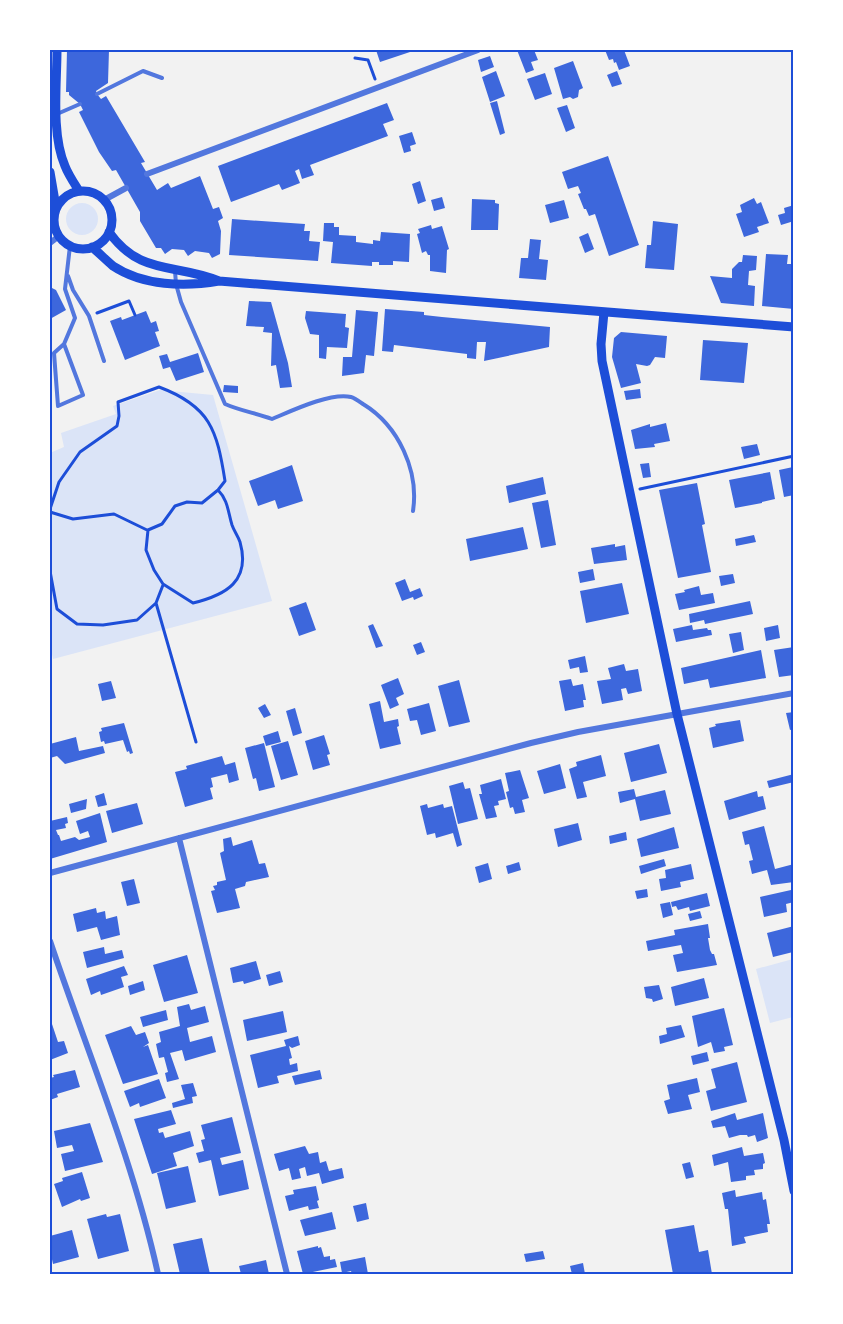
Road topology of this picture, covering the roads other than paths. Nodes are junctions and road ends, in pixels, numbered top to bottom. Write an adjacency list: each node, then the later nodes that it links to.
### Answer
1 (57, 50): 6 (main road)
2 (478, 50): 8 (street)
3 (162, 78): 4 (lane)
4 (97, 94)
5 (80, 104): 6 (lane)
6 (53, 114): 10 (main road)
7 (50, 172): 12 (main road)
8 (147, 174)
9 (126, 188): 11 (street)
10 (79, 190): 11 (main road); 12 (main road)
11 (104, 200): 13 (main road)
12 (56, 207): 14 (main road)
13 (109, 232): 17 (main road); 18 (main road)
14 (59, 236): 15 (street); 16 (main road)
15 (50, 243)
16 (70, 246): 17 (main road); 19 (lane)
17 (92, 247): 21 (main road)
18 (175, 271): 20 (main road); 21 (lane)
19 (67, 275): 24 (lane); 25 (lane)
20 (219, 281): 21 (main road); 22 (main road)
21 (176, 284): 26 (lane)
22 (604, 312): 23 (main road); 28 (main road)
23 (794, 327)
24 (64, 344): 24 (lane)
25 (104, 361)
26 (413, 511)
27 (794, 693): 28 (street)
28 (677, 714): 29 (street); 32 (main road)
29 (179, 838): 30 (street); 34 (street)
30 (50, 873)
31 (50, 940): 33 (street)
32 (794, 1191)
33 (158, 1275)
34 (287, 1275)

